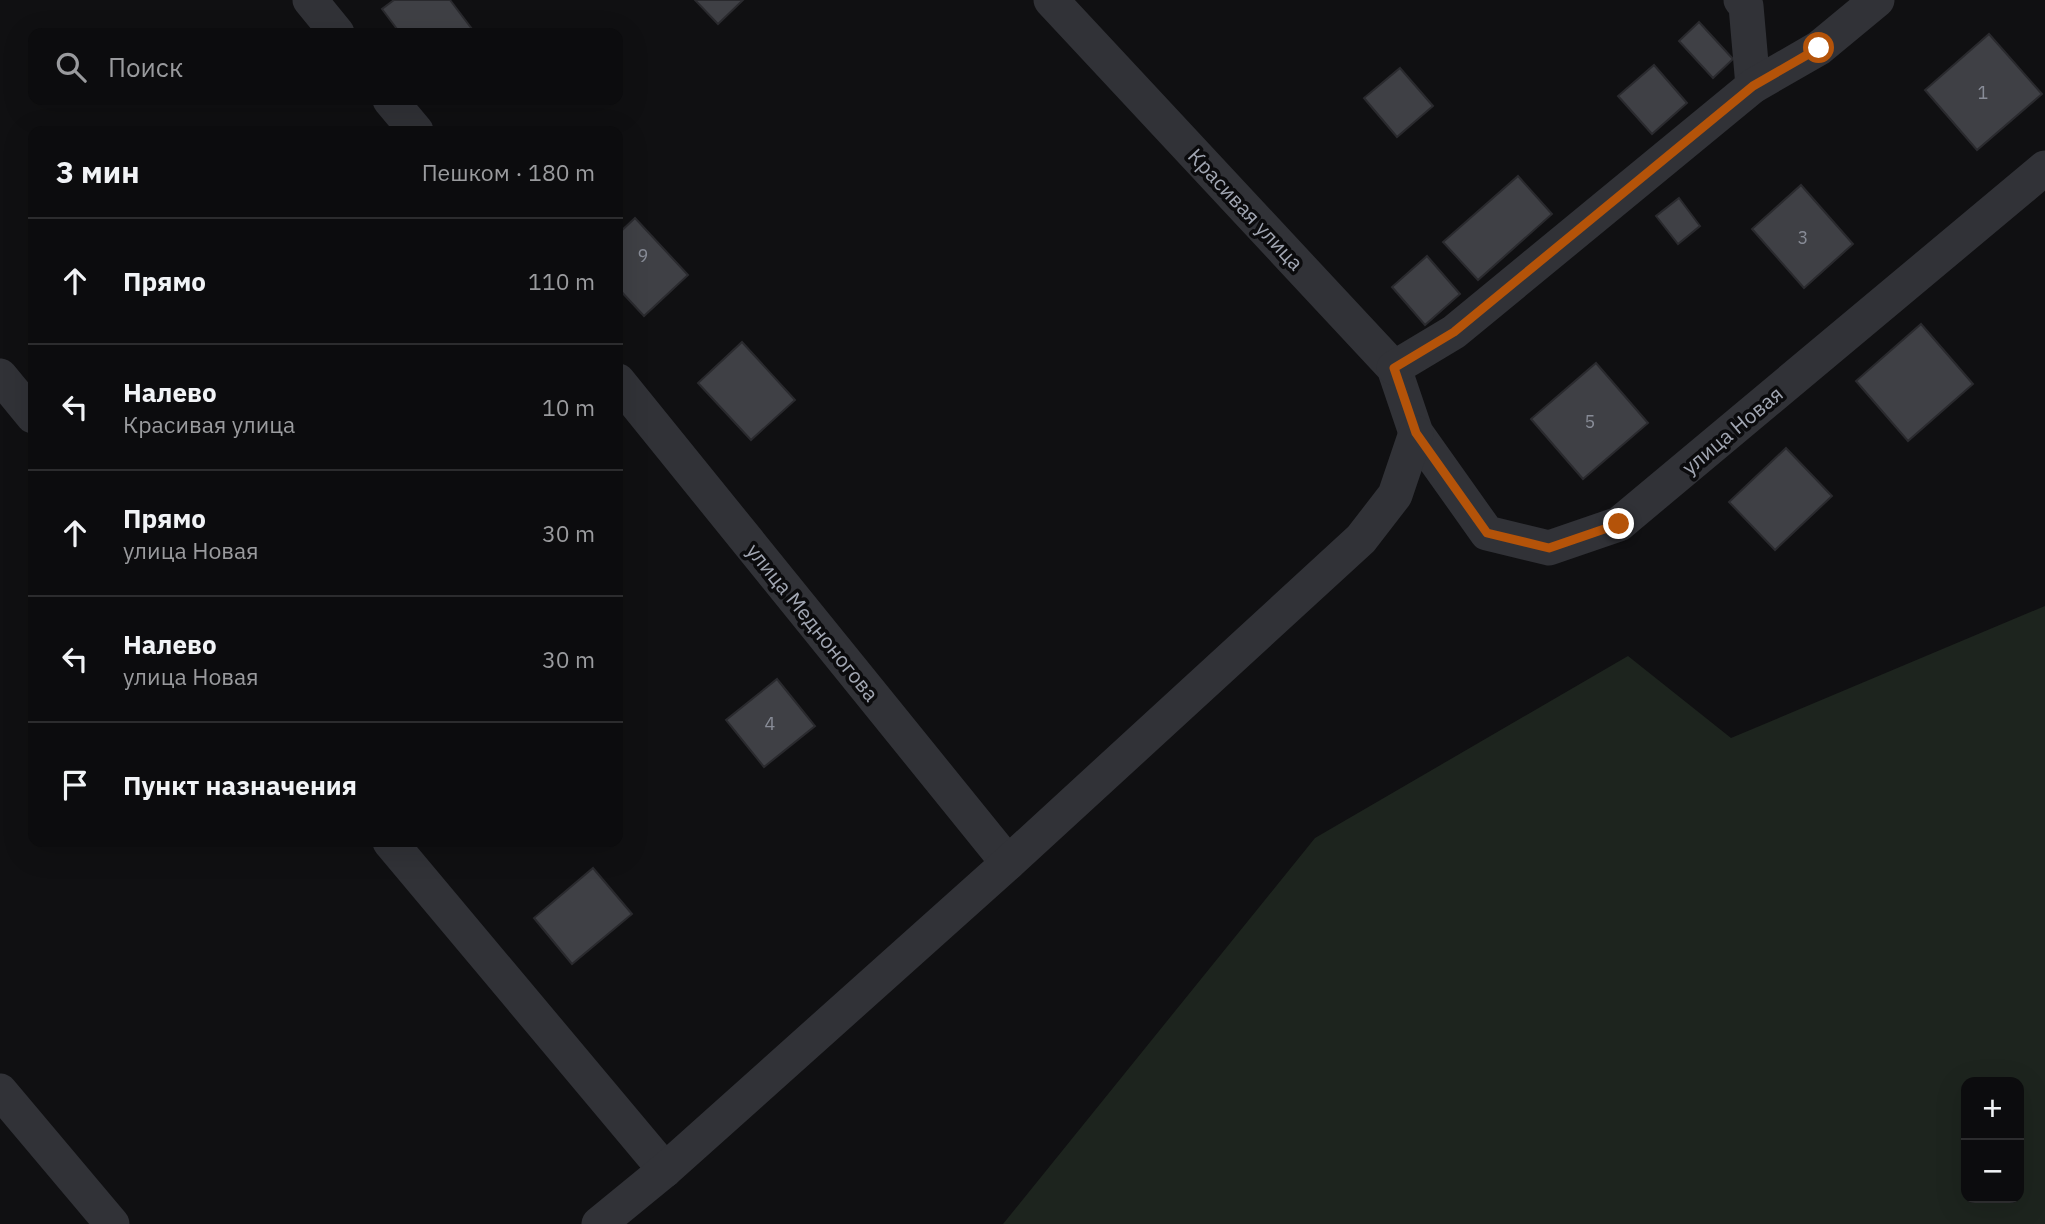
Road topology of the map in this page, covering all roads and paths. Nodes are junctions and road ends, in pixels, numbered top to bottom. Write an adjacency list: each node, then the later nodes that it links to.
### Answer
1 (310, 0): 5 (street)
2 (1051, 0): 10 (street, Красивая улица)
3 (1741, 0): 6 (street)
4 (1877, 0): 6 (street)
5 (333, 28)
6 (1753, 86): 10 (street)
7 (394, 105): 8 (street)
8 (412, 126)
9 (2045, 168): 14 (street, улица Новая)
10 (1394, 368): 14 (street, Красивая улица)
11 (0, 376): 13 (street)
12 (623, 387): 16 (street, улица Медноногова)
13 (28, 410)
14 (1416, 433): 16 (street)
15 (394, 847): 18 (street)
16 (1008, 863): 18 (street)
17 (0, 1091): 19 (street)
18 (665, 1170): 20 (street)
19 (111, 1224)
20 (599, 1224)

